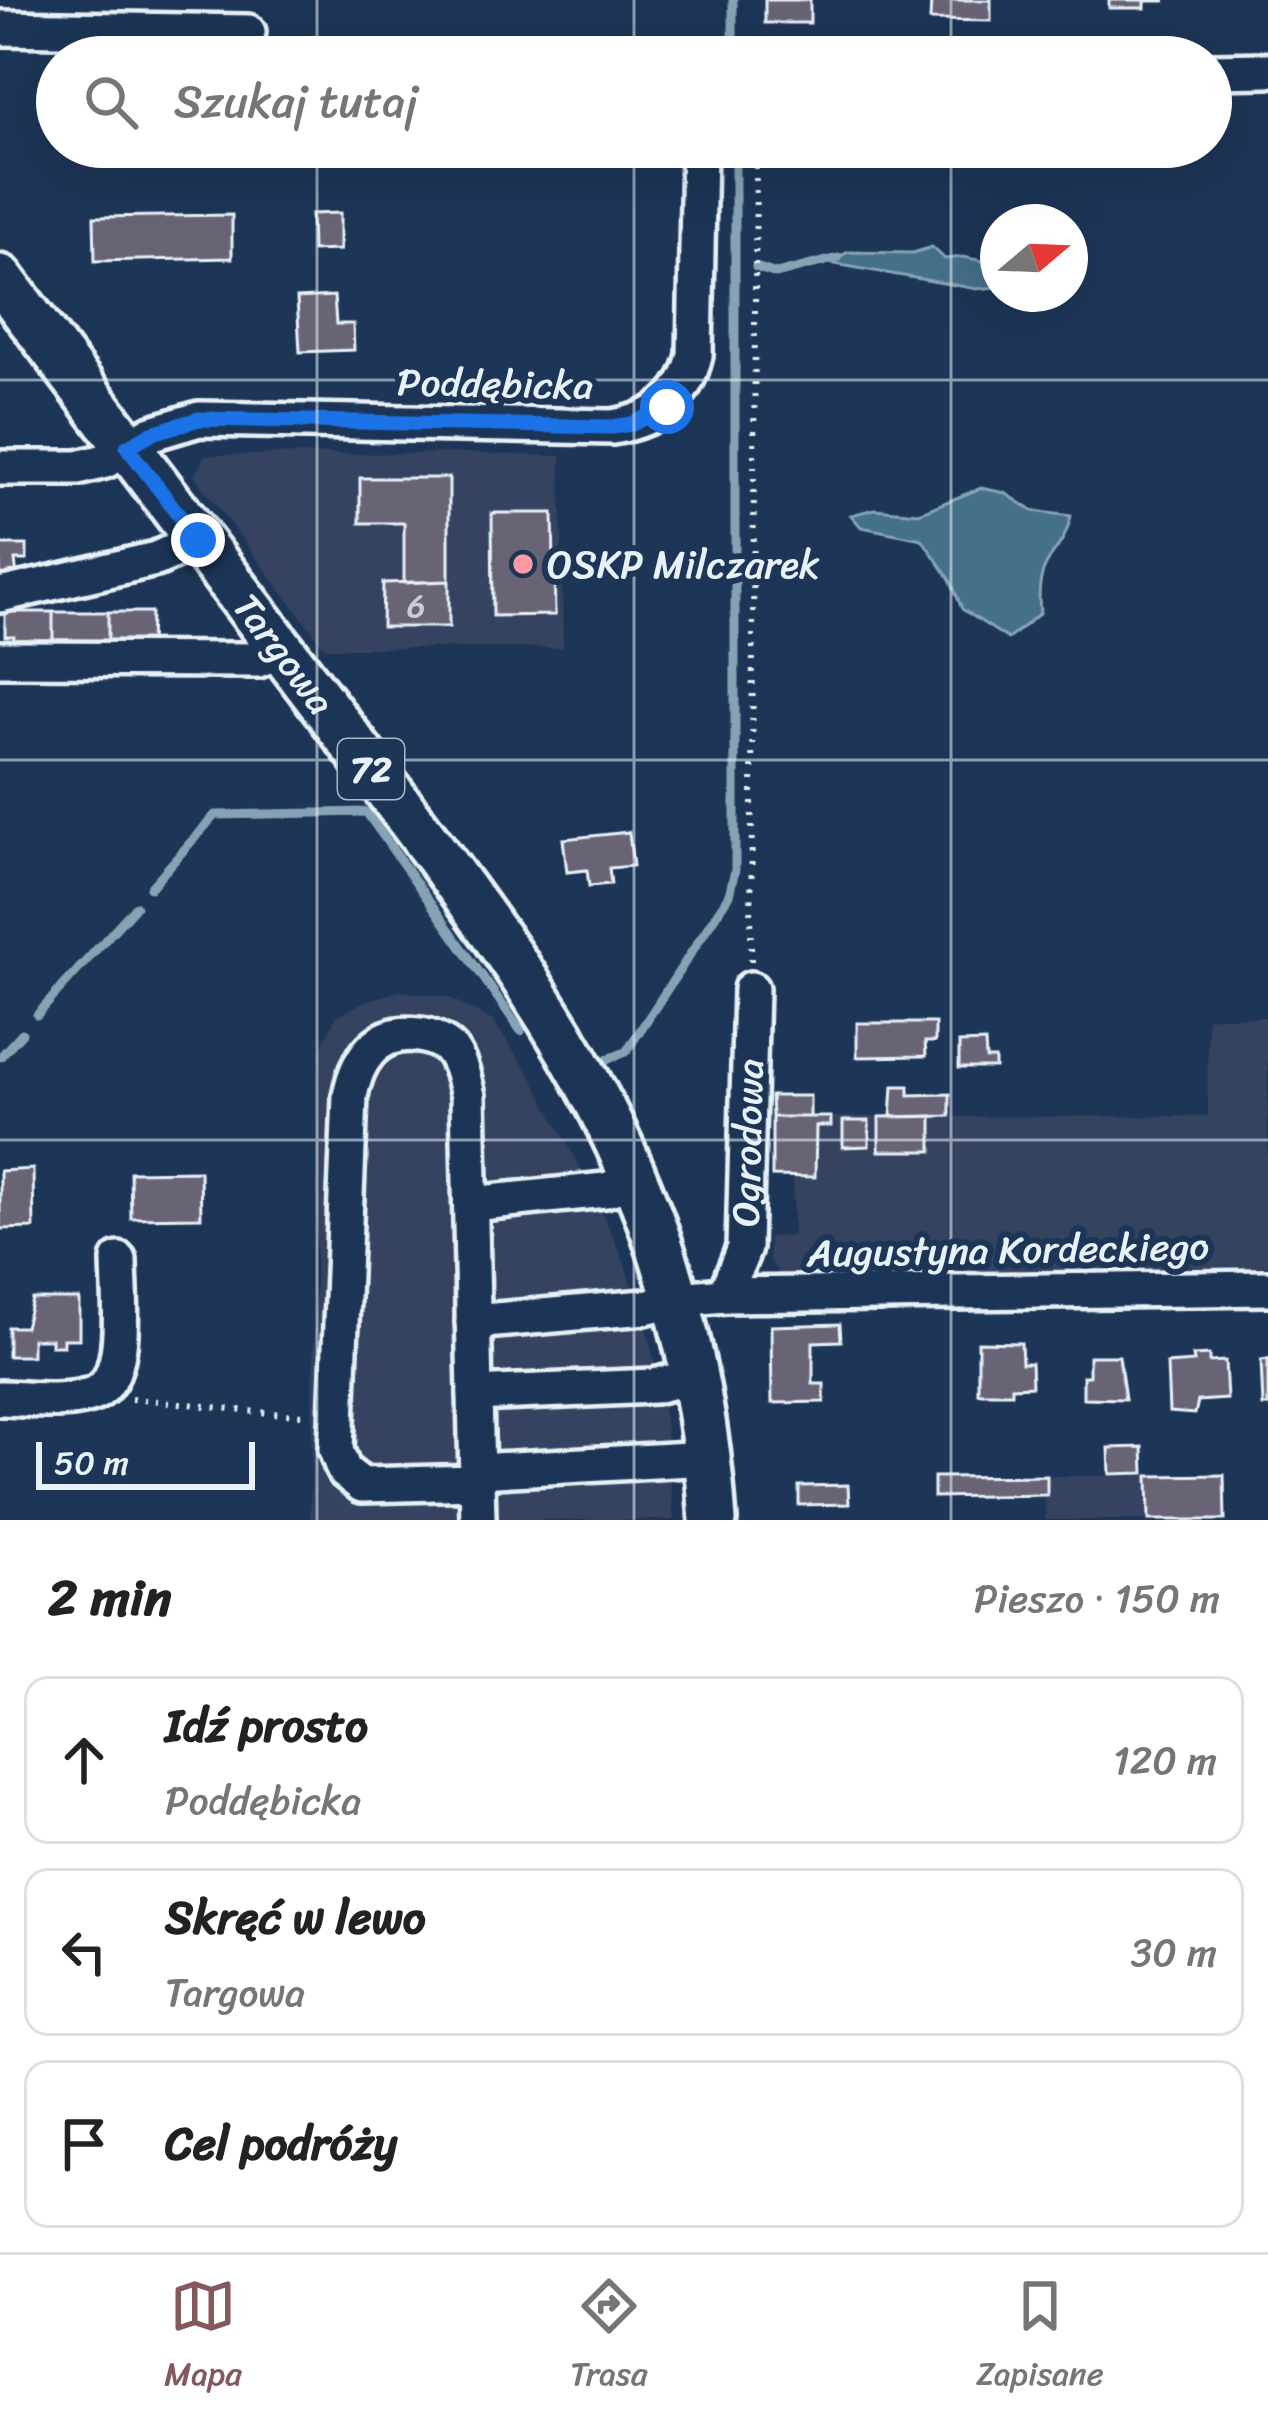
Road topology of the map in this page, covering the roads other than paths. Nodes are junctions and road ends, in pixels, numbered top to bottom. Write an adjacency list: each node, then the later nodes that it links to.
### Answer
1 (0, 28): 2 (street)
2 (248, 32)
3 (1268, 70): 4 (street)
4 (1232, 71)
5 (699, 168): 7 (street, Poddębicka)
6 (0, 278): 7 (main road, Targowa / 72)
7 (127, 447): 8 (street, Poddębicka); 9 (main road, Targowa / 72)
8 (0, 468)
9 (198, 540): 10 (street); 11 (main road, Targowa / 72)
10 (0, 595)
11 (282, 650): 12 (street); 14 (main road, Targowa / 72)
12 (0, 659)
13 (751, 989): 18 (street, Ogrodowa)
14 (634, 1180): 15 (street); 19 (main road, Targowa / 72)
15 (471, 1204): 20 (street); 25 (street)
16 (119, 1260): 23 (street)
17 (1268, 1288): 18 (street, Augustyna Kordeckiego)
18 (725, 1294): 19 (street, Augustyna Kordeckiego)
19 (677, 1299): 20 (street, Augustyna Kordeckiego); 21 (main road, 72)
20 (473, 1322): 22 (street)
21 (695, 1376): 22 (street); 24 (main road, 72)
22 (475, 1394): 25 (street)
23 (0, 1398)
24 (707, 1458): 25 (street); 27 (main road, 72)
25 (477, 1477): 26 (street)
26 (478, 1520)
27 (713, 1520)

